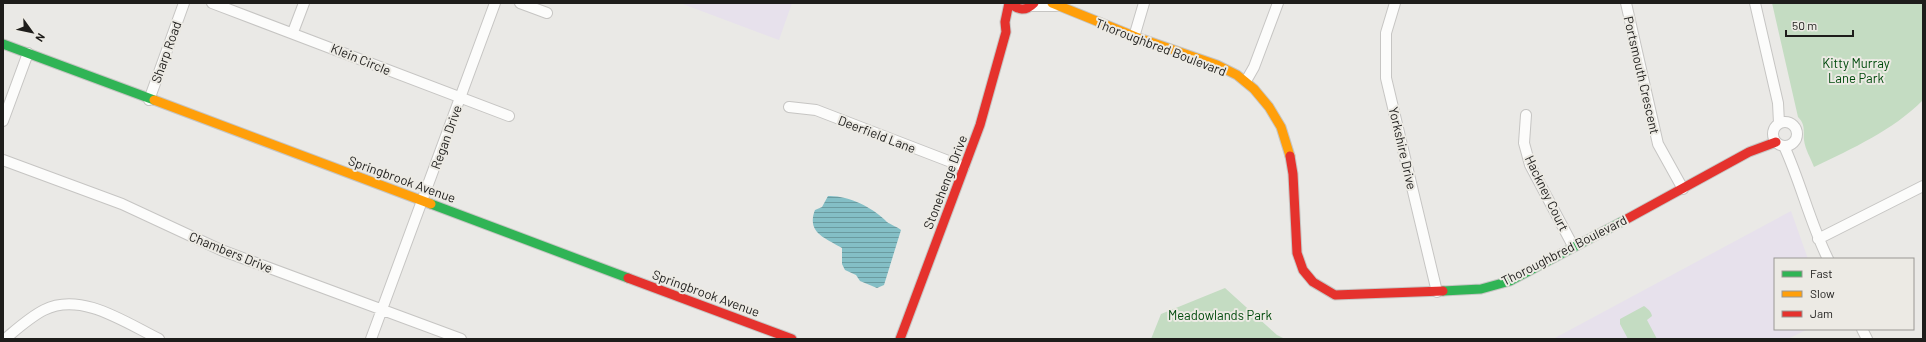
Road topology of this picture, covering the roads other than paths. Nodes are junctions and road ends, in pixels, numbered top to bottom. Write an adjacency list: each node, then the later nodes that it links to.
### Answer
1 (184, 3): 22 (street, Sharp Road)
2 (212, 3): 15 (street, Klein Circle)
3 (304, 3): 15 (street)
4 (494, 3): 21 (street, Regan Drive)
5 (520, 3): 14 (street)
6 (1009, 3): 13 (street); 16 (street, Stonehenge Drive)
7 (1144, 3): 17 (street)
8 (1278, 3): 20 (street)
9 (1395, 3): 38 (street, Yorkshire Drive)
10 (1626, 3): 32 (street, Portsmouth Crescent)
11 (1754, 3): 27 (street)
12 (1054, 5): 13 (street, Thoroughbred Boulevard); 17 (street, Thoroughbred Boulevard)
13 (1025, 11): 16 (street, Stonehenge Drive)
14 (547, 13)
15 (293, 32): 21 (street, Klein Circle)
16 (1006, 32): 31 (street, Stonehenge Drive)
17 (1134, 37): 20 (street, Thoroughbred Boulevard)
18 (3, 44): 19 (street, Springbrook Avenue)
19 (28, 53): 22 (street, Springbrook Avenue); 26 (street)
20 (1246, 81): 38 (street, Thoroughbred Boulevard)
21 (460, 98): 25 (street, Klein Circle); 34 (street, Regan Drive)
22 (149, 100): 34 (street, Springbrook Avenue)
23 (789, 107): 31 (street, Deerfield Lane)
24 (1526, 115): 36 (street, Hackney Court)
25 (509, 116)
26 (3, 121)
27 (1784, 123): 28 (street); 28 (street)
28 (1781, 141): 29 (street, Thoroughbred Boulevard); 35 (street)
29 (1749, 152): 32 (street, Thoroughbred Boulevard)
30 (3, 160): 39 (street, Chambers Drive)
31 (964, 167): 46 (street, Stonehenge Drive)
32 (1684, 188): 36 (street, Thoroughbred Boulevard)
33 (1921, 190): 35 (street)
34 (422, 201): 39 (street, Regan Drive); 45 (street, Springbrook Avenue)
35 (1818, 238): 37 (street)
36 (1573, 246): 38 (street, Thoroughbred Boulevard)
37 (1828, 258)
38 (1437, 292)
39 (382, 310): 43 (street, Regan Drive); 44 (street, Chambers Drive)
40 (1862, 330): 47 (street)
41 (5, 339): 42 (street)
42 (159, 339)
43 (371, 339)
44 (461, 339)
45 (792, 339)
46 (900, 339)
47 (1867, 339)

